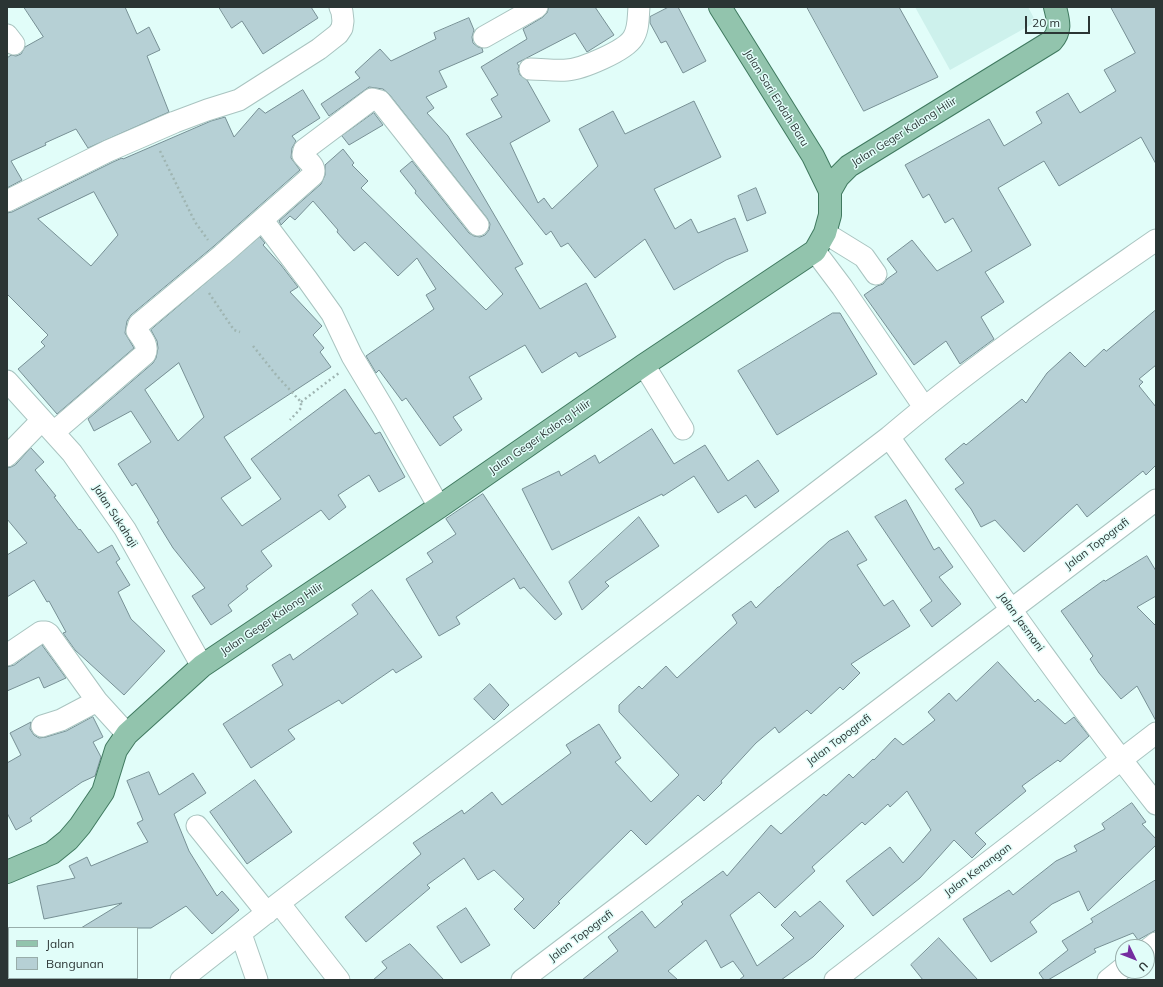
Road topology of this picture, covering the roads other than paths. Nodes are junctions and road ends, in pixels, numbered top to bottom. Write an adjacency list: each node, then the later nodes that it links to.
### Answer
1 (340, 7): 11 (street)
2 (537, 7): 6 (street)
3 (638, 7): 7 (street)
4 (720, 7): 8 (main road, Jalan Sari Endah Baru)
5 (1054, 7): 9 (main road, Jalan Geger Kalong Hilir)
6 (484, 37)
7 (530, 69)
8 (813, 156): 9 (main road); 10 (main road, Jalan Sari Endah Baru)
9 (848, 166): 10 (main road, Jalan Geger Kalong Hilir)
10 (830, 191): 15 (main road)
11 (7, 201)
12 (264, 222): 25 (street)
13 (478, 225): 20 (street)
14 (1156, 240): 19 (street)
15 (820, 242): 16 (street); 17 (main road, Jalan Geger Kalong Hilir); 19 (street)
16 (876, 274)
17 (644, 365): 21 (street); 25 (main road, Jalan Geger Kalong Hilir)
18 (7, 381): 20 (street, Jalan Sukahaji)
19 (924, 407): 22 (street)
20 (48, 426): 23 (street); 28 (street, Jalan Sukahaji)
21 (683, 429)
22 (889, 437): 26 (street, Jalan Jasmani); 37 (street)
23 (7, 456)
24 (1156, 500): 26 (street, Jalan Topografi)
25 (439, 507): 28 (main road, Jalan Geger Kalong Hilir)
26 (1011, 609): 33 (street, Jalan Jasmani); 42 (street, Jalan Topografi)
27 (7, 655): 29 (street)
28 (202, 666): 31 (main road, Jalan Geger Kalong Hilir)
29 (97, 701): 30 (street); 31 (street)
30 (42, 726)
31 (127, 734): 36 (main road, Jalan Geger Kalong Hilir)
32 (1156, 734): 33 (street, Jalan Kenangan)
33 (1122, 760): 34 (street, Jalan Jasmani); 43 (street, Jalan Kenangan)
34 (1156, 804)
35 (197, 826): 37 (street)
36 (7, 872)
37 (273, 908): 38 (street); 41 (street)
38 (241, 934): 39 (street); 40 (street)
39 (181, 980)
40 (257, 980)
41 (339, 980)
42 (522, 980)
43 (835, 980)

